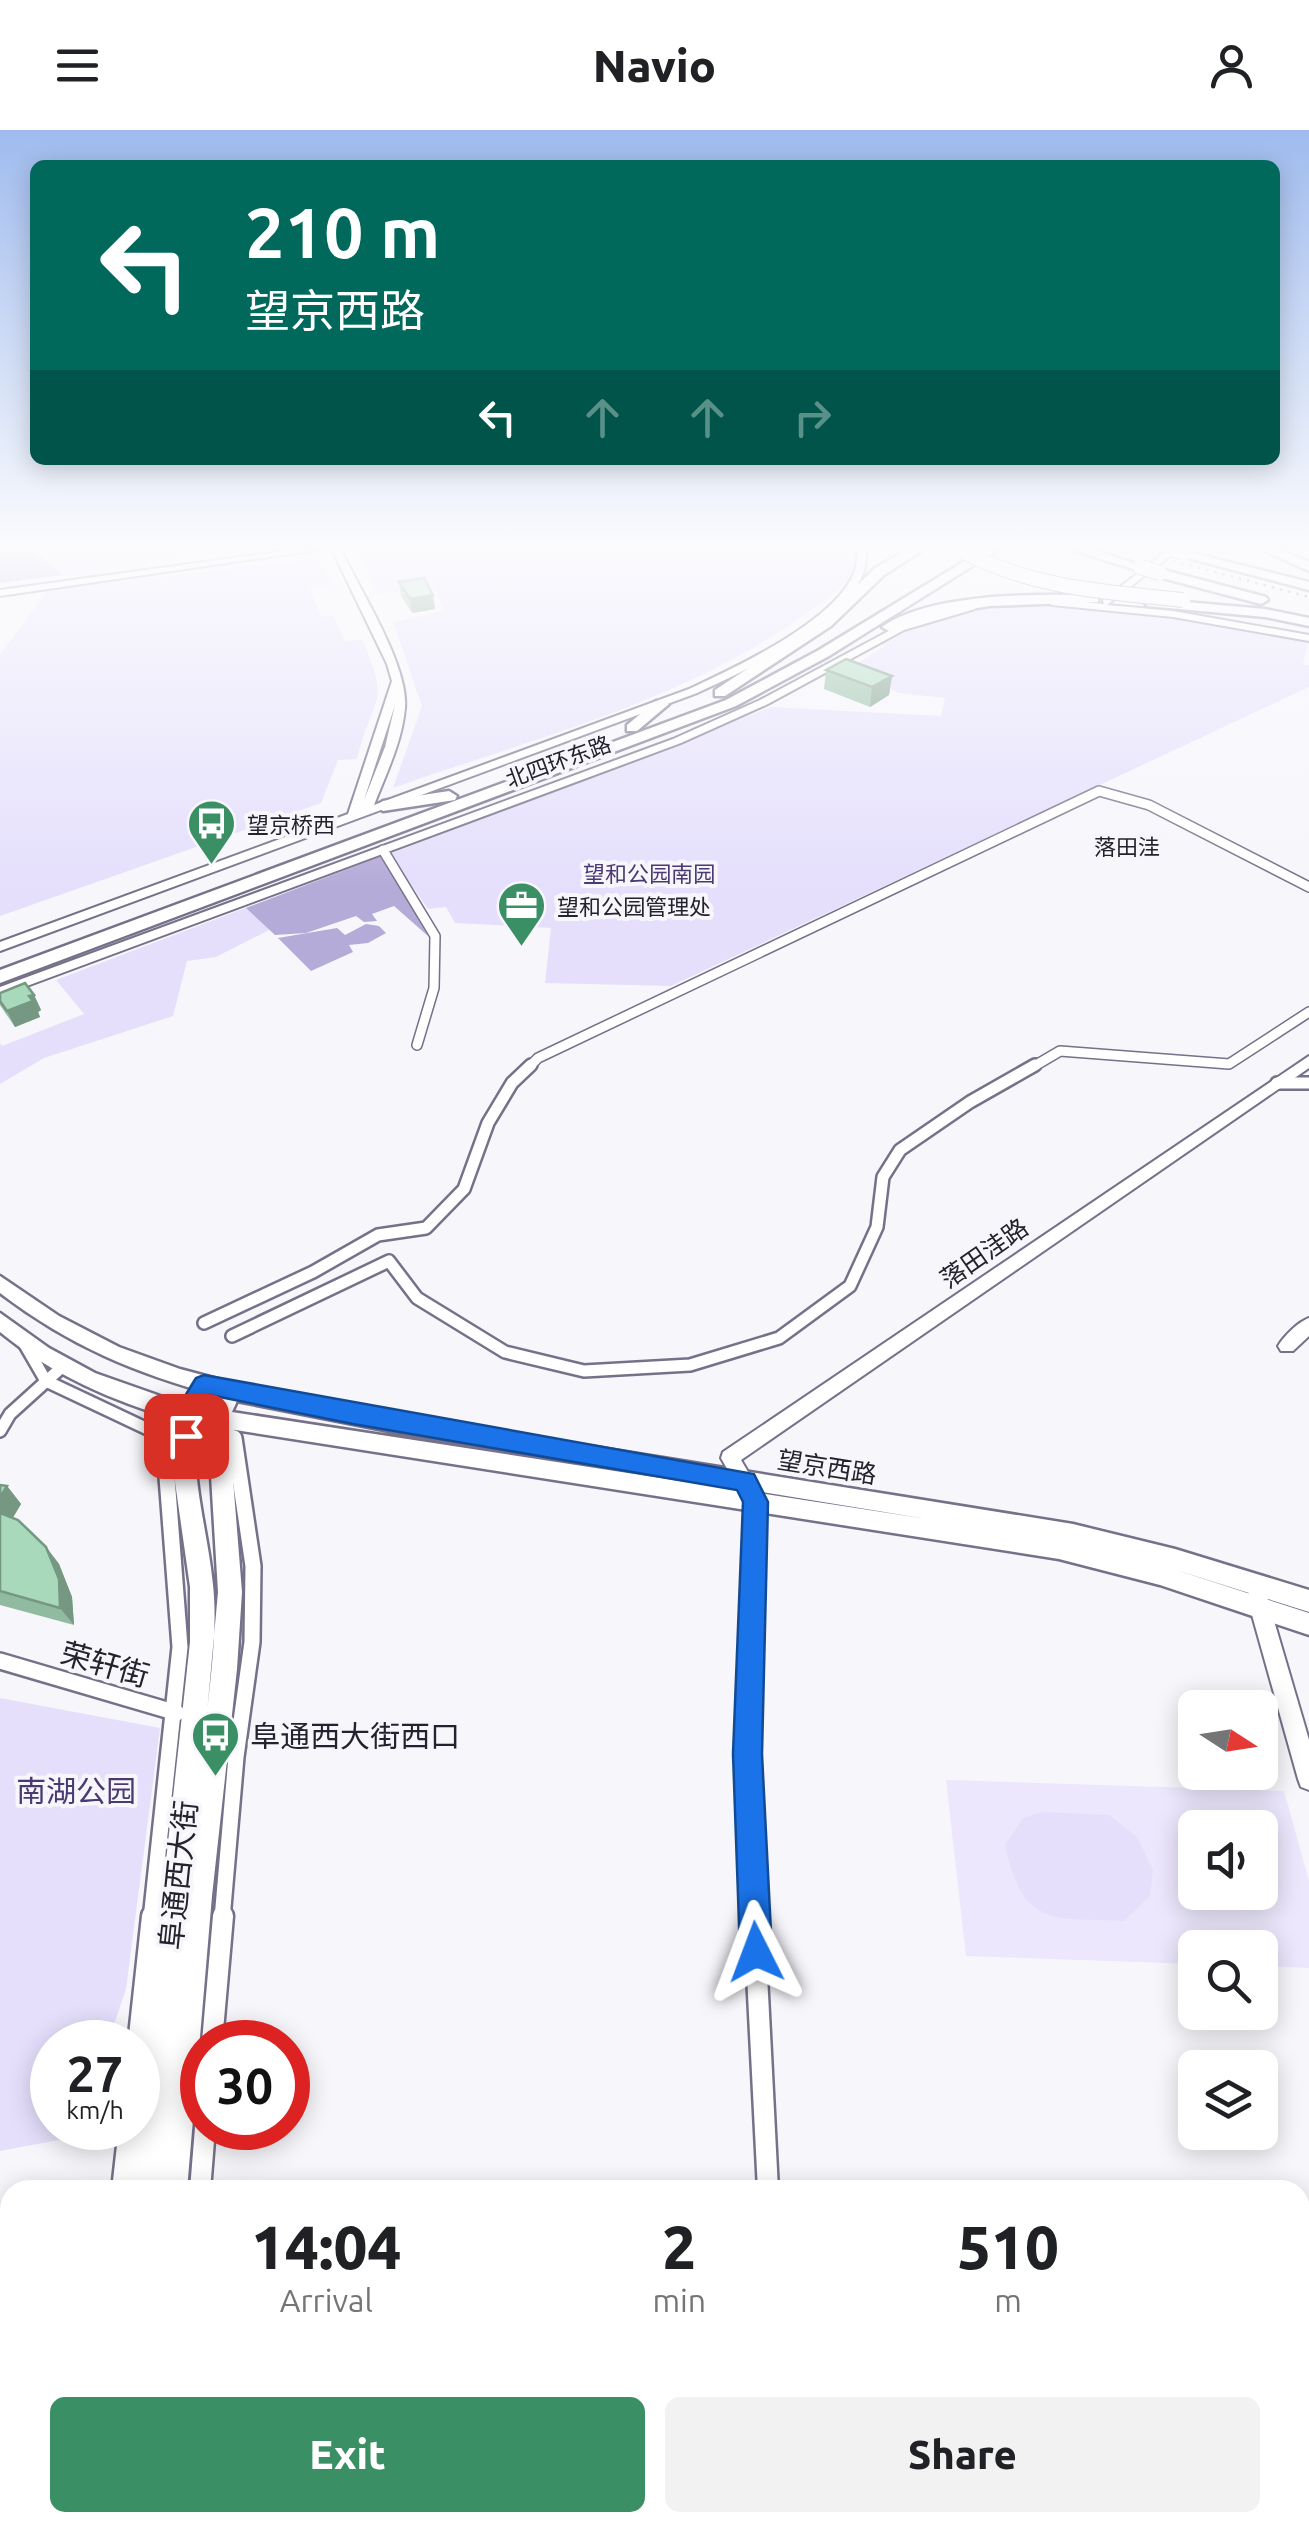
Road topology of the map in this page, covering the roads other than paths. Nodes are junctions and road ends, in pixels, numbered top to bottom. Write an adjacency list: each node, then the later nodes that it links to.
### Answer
1 (391, 662): 14 (street)
2 (749, 662): 8 (street, 北四环东路)
3 (767, 662): 7 (highway)
4 (781, 662): 7 (highway, 北四环东路)
5 (807, 662): 11 (highway, 北四环东路)
6 (837, 662): 10 (street, 北四环东路)
7 (715, 696): 9 (highway, 北四环东路)
8 (661, 704): 9 (highway); 13 (street, 北四环东路)
9 (632, 728): 12 (highway, 北四环东路)
10 (677, 741): 11 (highway); 15 (street, 北四环东路)
11 (581, 760): 19 (highway, 北四环东路)
12 (448, 796): 13 (highway); 18 (highway, 北四环东路)
13 (384, 806): 14 (street, 北四环东路)
14 (359, 815): 17 (street, 北四环东路)
15 (383, 850): 20 (street, 北四环东路); 22 (street)
16 (1309, 887): 28 (street)
17 (0, 947)
18 (0, 961)
19 (0, 977)
20 (0, 992)
21 (1309, 1012): 30 (street)
22 (417, 1045)
23 (1309, 1062): 24 (street, 落田洼路)
24 (1277, 1083): 25 (street); 39 (street, 落田洼路)
25 (1309, 1083)
26 (0, 1283): 33 (main road, 望京西路)
27 (0, 1321): 32 (main road, 望京西路)
28 (204, 1323)
29 (1309, 1325): 31 (street)
30 (232, 1336)
31 (1287, 1346)
32 (54, 1374): 35 (main road, 望京西路); 37 (street); 38 (street)
33 (204, 1384): 34 (main road, 望京西路); 35 (main road, 阜通西大街)
34 (232, 1391): 36 (main road); 39 (main road, 望京西路)
35 (188, 1414): 36 (main road, 望京西路); 38 (main road, 阜通西大街)
36 (218, 1418): 39 (main road, 望京西路); 47 (street); 52 (main road, 阜通西大街)
37 (0, 1430)
38 (174, 1443): 44 (main road, 阜通西大街)
39 (750, 1491): 40 (main road, 望京西路); 54 (street)
40 (1257, 1595): 41 (main road, 望京西路); 42 (main road, 望京西路); 45 (street)
41 (1309, 1601)
42 (1309, 1624)
43 (0, 1661): 44 (street, 荣轩街)
44 (184, 1713): 46 (street); 51 (main road, 阜通西大街)
45 (1309, 1779)
46 (141, 2020)
47 (214, 2020)
48 (127, 2150): 50 (street)
49 (203, 2150): 53 (street)
50 (123, 2180)
51 (147, 2180)
52 (173, 2180)
53 (201, 2180)
54 (767, 2180)

